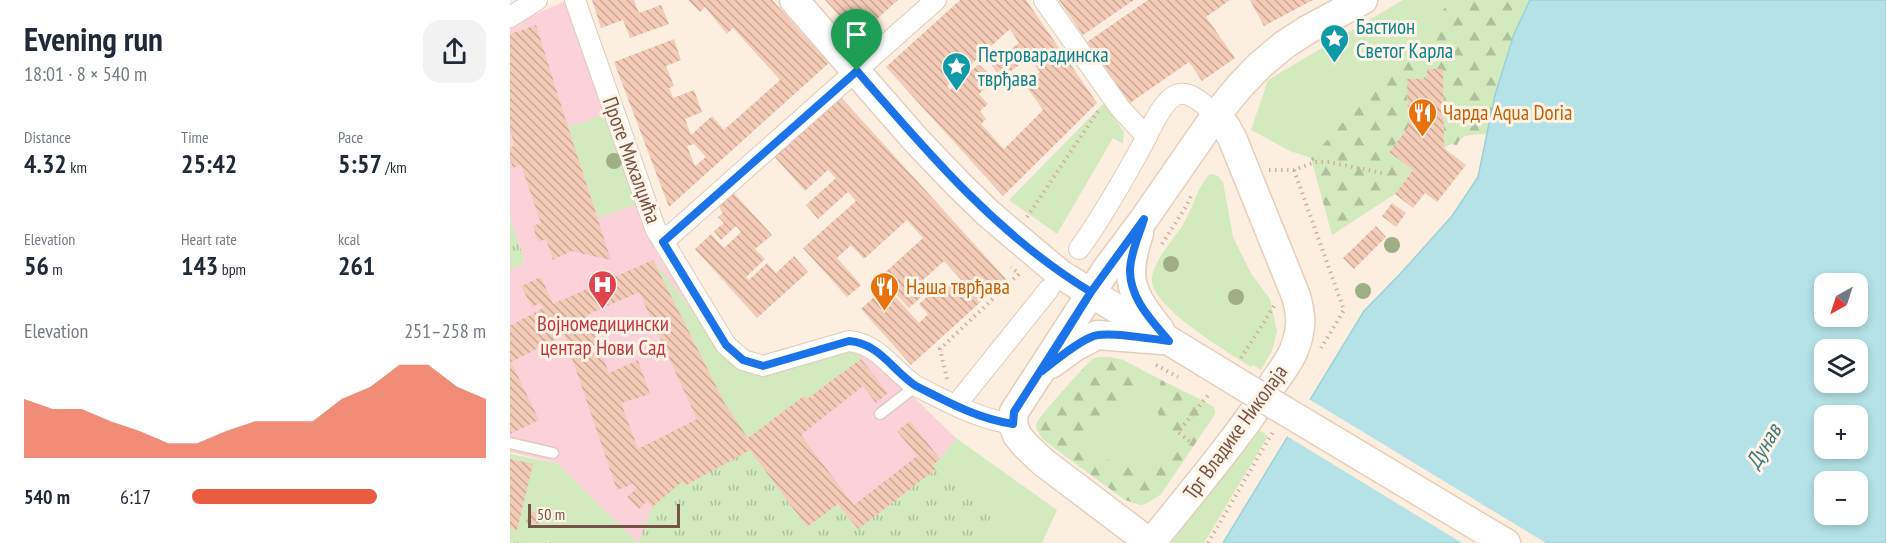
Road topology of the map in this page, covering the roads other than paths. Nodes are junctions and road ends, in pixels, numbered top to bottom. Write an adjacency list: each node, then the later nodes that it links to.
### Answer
1 (537, 0): 7 (street)
2 (575, 0): 12 (street, Проте Михалџића)
3 (794, 0): 8 (main road)
4 (936, 0): 8 (street)
5 (1044, 0): 10 (street)
6 (1363, 0): 9 (main road)
7 (510, 16)
8 (857, 71): 12 (street); 15 (main road)
9 (1216, 115): 10 (street, Трг Владике Николаја); 11 (main road); 25 (main road, Трг Владике Николаја)
10 (1147, 137): 13 (street, Трг Владике Николаја)
11 (1144, 219): 15 (main road); 16 (main road)
12 (663, 242): 18 (street, Проте Михалџића)
13 (1079, 249)
14 (1049, 289): 19 (street)
15 (1091, 292): 16 (main road); 17 (main road)
16 (1169, 341): 17 (main road); 24 (main road, bridge)
17 (1042, 371): 21 (main road)
18 (916, 386): 19 (street, Проте Михалџића); 20 (lane)
19 (956, 405): 21 (street, Проте Михалџића)
20 (880, 414)
21 (1013, 424): 25 (main road, Трг Владике Николаја)
22 (510, 443): 23 (lane)
23 (553, 453)
24 (1494, 536)
25 (1150, 543)

